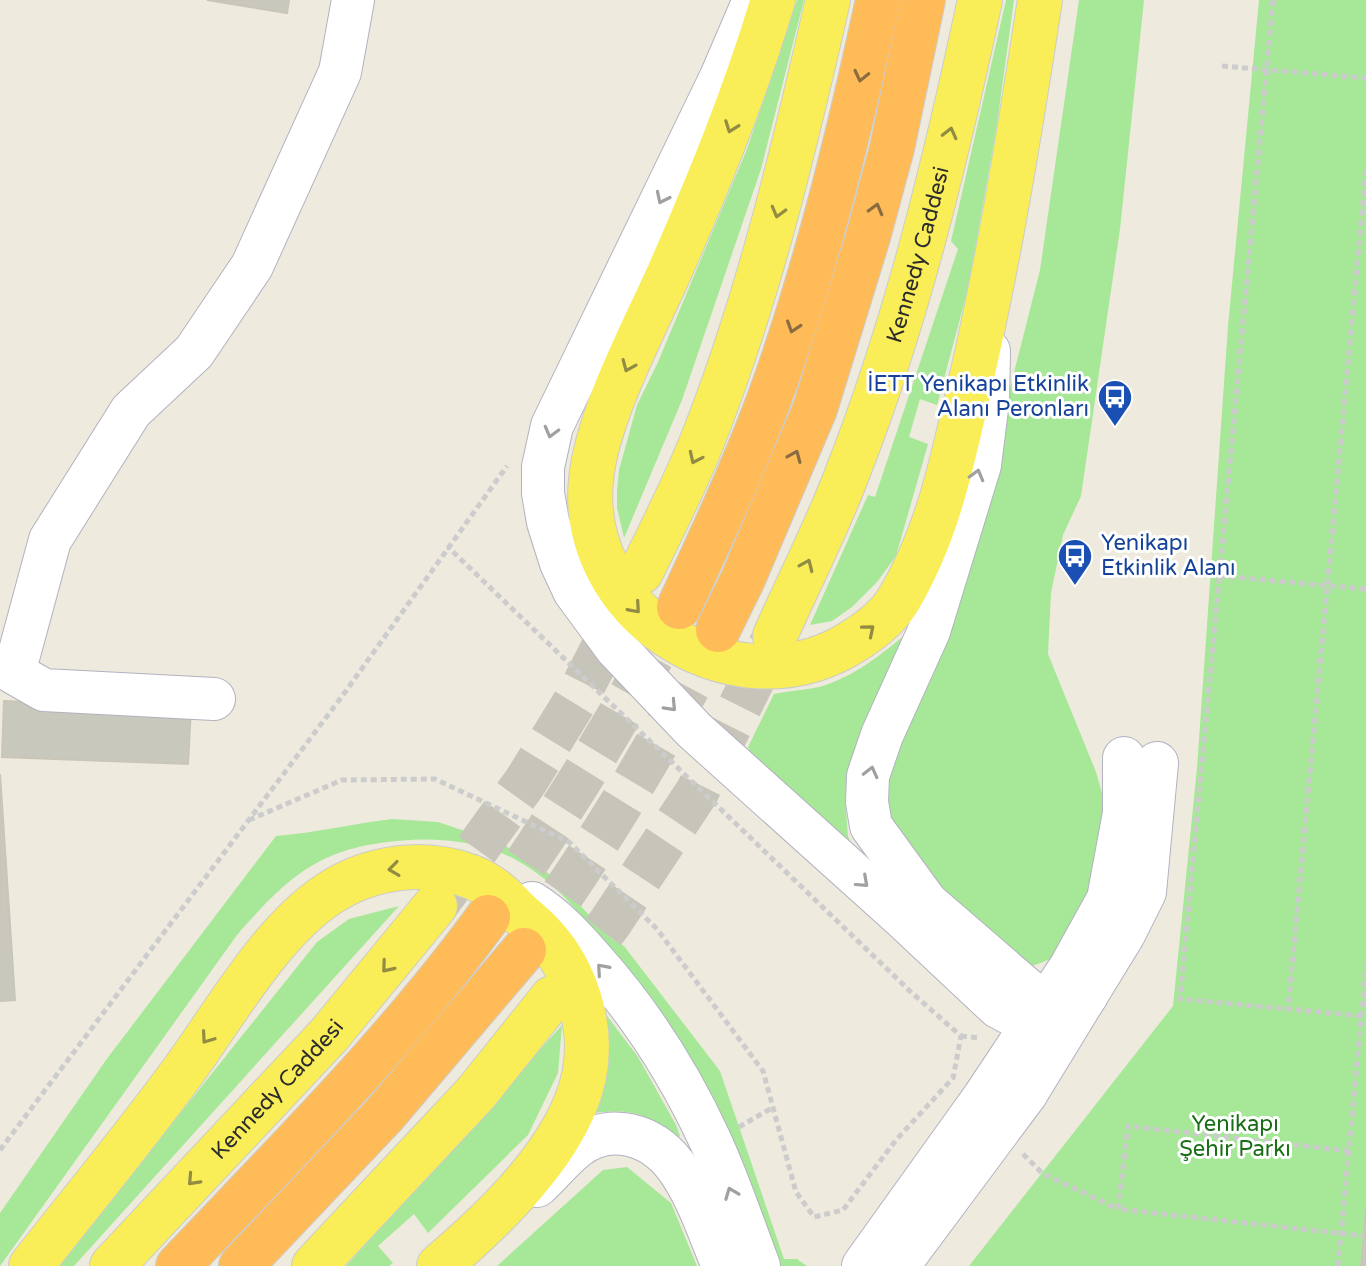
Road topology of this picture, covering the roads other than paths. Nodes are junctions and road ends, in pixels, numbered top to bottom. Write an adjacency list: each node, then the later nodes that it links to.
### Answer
1 (353, 0): 14 (street)
2 (754, 0): 22 (street, one-way to 22)
3 (773, 0): 9 (main road, one-way to 9)
4 (828, 0): 10 (main road, one-way to 10)
5 (878, 0): 11 (highway, one-way to 11)
6 (923, 0): 12 (highway, one-way to 6)
7 (980, 0): 13 (main road, Kennedy Caddesi, one-way to 7)
8 (1040, 0): 9 (main road)
9 (989, 302): 22 (street, one-way to 9)
10 (641, 572)
11 (679, 607)
12 (718, 630)
13 (775, 636)
14 (214, 699)
15 (1141, 761): 20 (street)
16 (470, 876): 24 (main road); 25 (main road, one-way to 25); 31 (street, one-way to 16)
17 (435, 906): 26 (main road, Kennedy Caddesi, one-way to 26)
18 (488, 917): 27 (highway)
19 (524, 950): 28 (highway)
20 (1079, 981): 22 (street); 23 (street)
21 (552, 998): 29 (main road)
22 (1031, 1008): 23 (street); 23 (street)
23 (1012, 1084): 32 (street); 33 (street)
24 (453, 1254): 30 (street)
25 (31, 1266)
26 (112, 1266)
27 (178, 1266)
28 (241, 1266)
29 (314, 1266)
30 (723, 1266)
31 (759, 1266)
32 (863, 1266)
33 (898, 1266)

